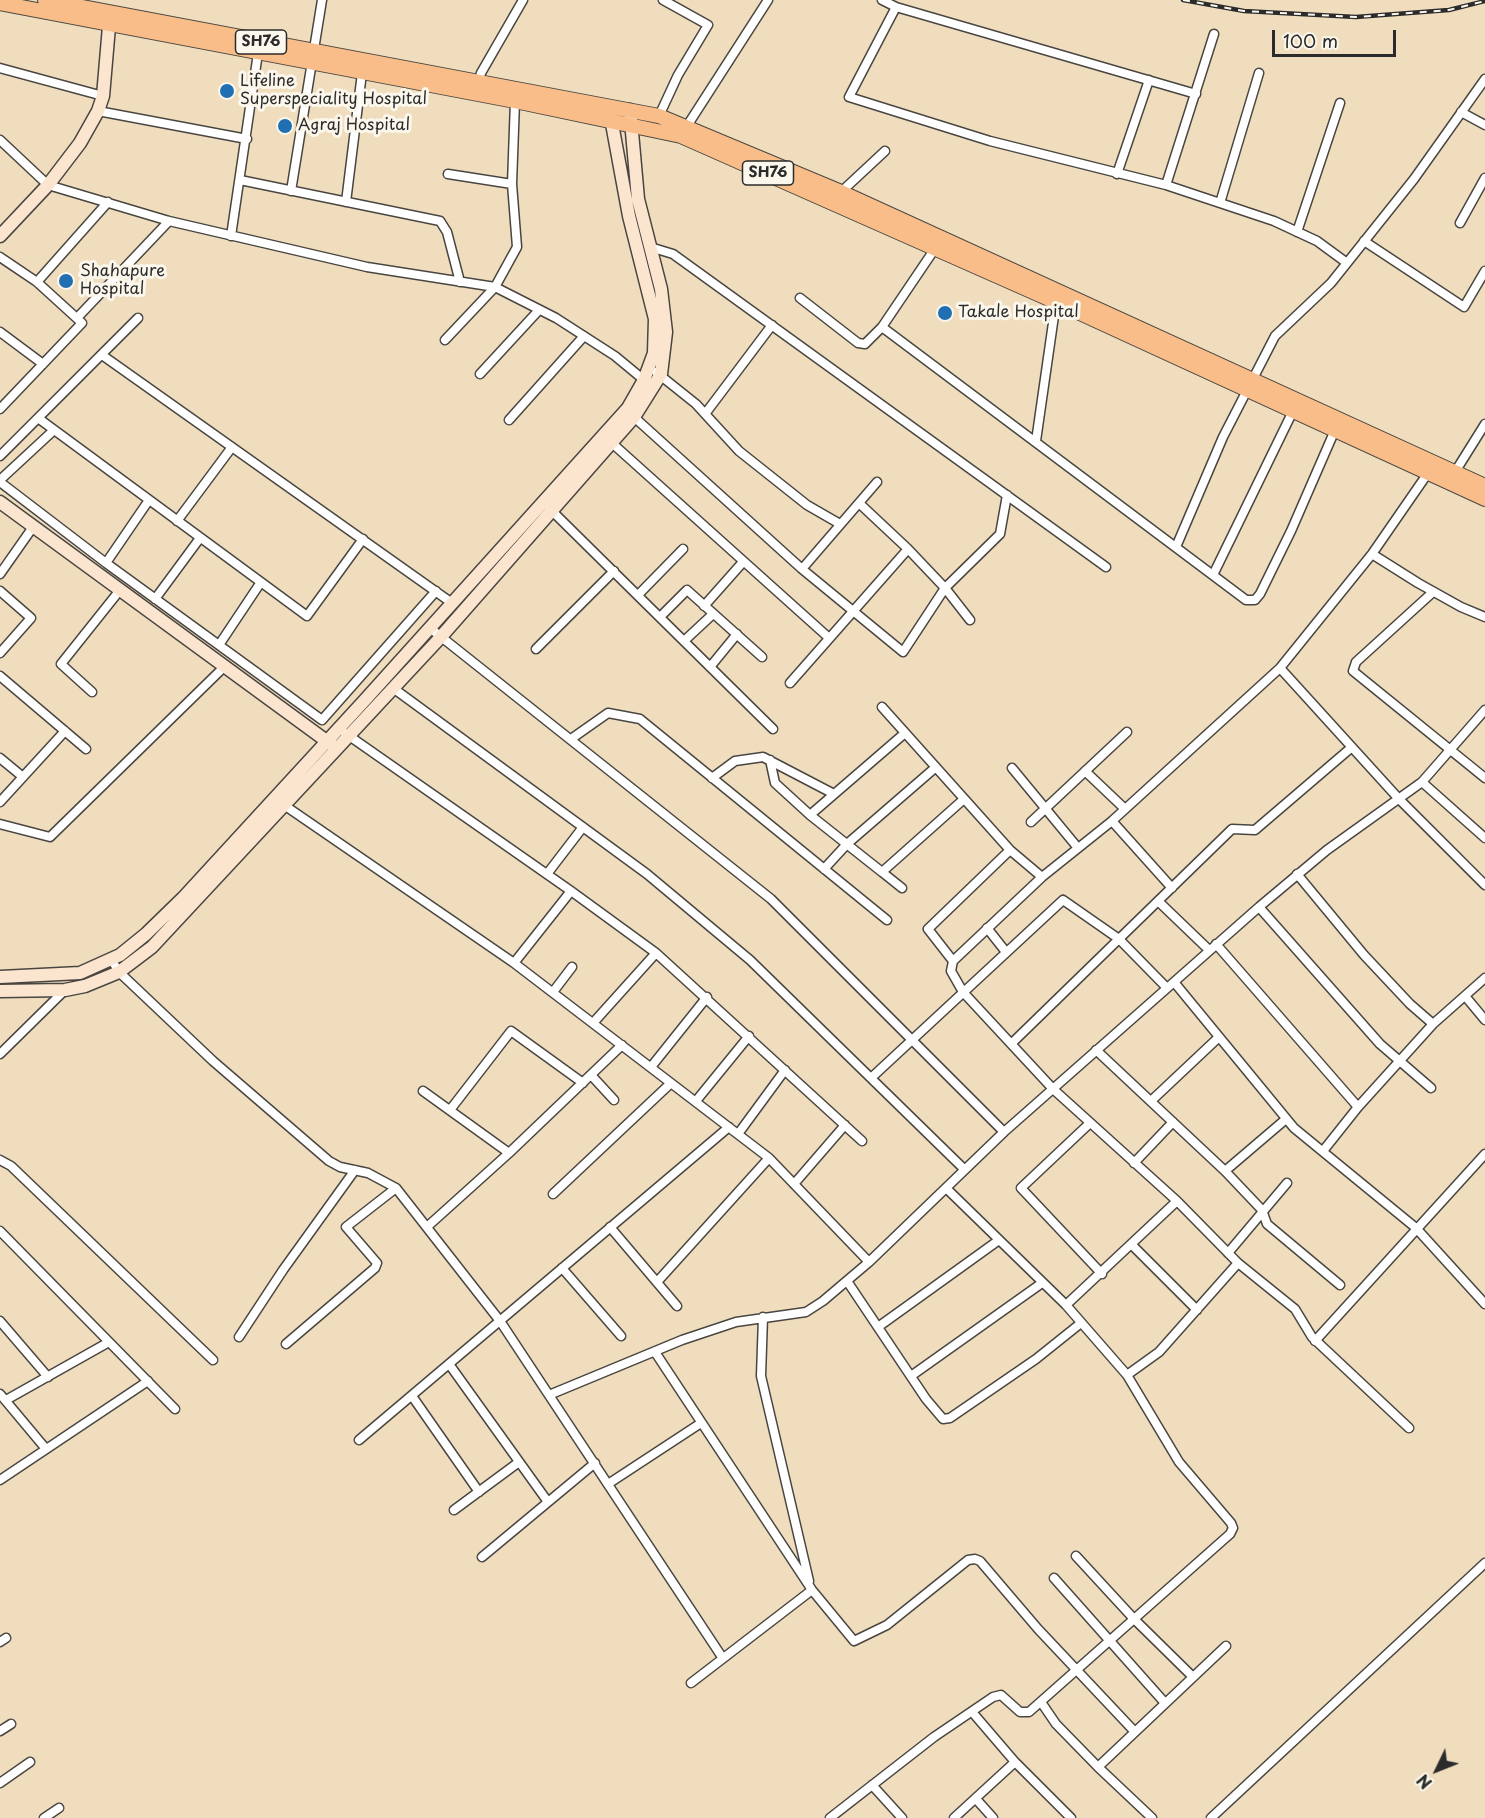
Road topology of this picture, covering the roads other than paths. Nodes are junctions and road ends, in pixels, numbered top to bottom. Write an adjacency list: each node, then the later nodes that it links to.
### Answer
1 (45, 0): 9 (main road, SH76)
2 (322, 0): 12 (street)
3 (523, 0): 18 (street)
4 (663, 0): 26 (street)
5 (768, 0): 29 (street)
6 (882, 0): 8 (street)
7 (0, 3): 9 (main road, SH76)
8 (896, 7): 17 (street); 34 (street)
9 (110, 18): 11 (main road, SH76); 12 (main road, SH76); 20 (main road)
10 (1214, 34): 19 (street)
11 (258, 53): 12 (main road, SH76); 30 (street)
12 (311, 58): 14 (main road, SH76); 18 (main road, SH76); 40 (street)
13 (0, 68): 20 (street)
14 (362, 73): 21 (main road, SH76); 43 (street)
15 (1259, 73): 44 (street)
16 (1485, 79): 24 (street)
17 (1149, 80): 19 (street); 34 (street)
18 (478, 83): 25 (main road, SH76)
19 (1196, 94): 39 (street)
20 (103, 96): 23 (main road)
21 (515, 101): 25 (main road, SH76); 37 (street)
22 (1340, 103): 47 (street)
23 (98, 111): 30 (street); 38 (main road)
24 (1461, 112): 28 (street); 50 (street)
25 (610, 114): 27 (main road, SH76); 71 (main road)
26 (659, 116): 27 (main road, SH76); 29 (main road, SH76)
27 (630, 117): 51 (main road); 52 (main road, SH76)
28 (1485, 125)
29 (687, 126): 41 (main road, SH76)
30 (246, 139): 36 (street)
31 (0, 140): 38 (street)
32 (885, 151): 41 (street)
33 (448, 174): 37 (street)
34 (1117, 174): 39 (street)
35 (1485, 178): 46 (street)
36 (240, 180): 40 (street); 49 (street)
37 (512, 184): 58 (street)
38 (48, 185): 42 (street); 48 (main road)
39 (1166, 185): 44 (street)
40 (291, 191): 43 (street)
41 (841, 192): 75 (main road, SH76)
42 (108, 202): 45 (street); 56 (street)
43 (346, 202): 57 (street)
44 (1220, 203): 47 (street)
45 (169, 221): 49 (street); 62 (street)
46 (1460, 223)
47 (1297, 232): 54 (street)
48 (0, 236)
49 (231, 236): 57 (street)
50 (1364, 241): 54 (street); 55 (street)
51 (650, 247): 64 (street); 73 (main road)
52 (934, 250): 60 (main road, SH76); 65 (street)
53 (0, 258): 56 (street)
54 (1347, 263): 75 (street)
55 (1485, 271)
56 (37, 282): 62 (street)
57 (460, 282): 58 (street)
58 (495, 287): 61 (street); 68 (street)
59 (800, 298): 65 (street)
60 (1056, 303): 75 (main road, SH76); 85 (street)
61 (539, 310): 67 (street); 72 (street)
62 (77, 318): 70 (street)
63 (138, 318): 69 (street)
64 (772, 324): 78 (street); 94 (street)
65 (882, 327): 85 (street)
66 (0, 332): 70 (street)
67 (584, 336): 74 (street); 81 (street)
68 (445, 340)
69 (102, 355): 80 (street); 87 (street)
70 (43, 364): 76 (street)
71 (649, 368): 73 (street); 74 (main road)
72 (480, 374)
73 (661, 374): 78 (street); 79 (main road)
74 (644, 380): 99 (main road)
75 (1250, 384): 77 (main road, SH76); 89 (main road, SH76); 105 (street)
76 (0, 409)
77 (1293, 411): 84 (main road, SH76); 115 (street)
78 (705, 414): 101 (street)
79 (634, 417): 86 (main road); 112 (street)
80 (38, 418): 83 (street); 88 (street)
81 (509, 420)
82 (1485, 424): 89 (street)
83 (54, 430): 91 (street); 95 (street)
84 (1335, 430): 90 (main road, SH76); 115 (street)
85 (1036, 441): 105 (street)
86 (613, 444): 99 (main road); 109 (street)
87 (232, 447): 100 (street); 104 (street)
88 (0, 456)
89 (1455, 472): 93 (main road, SH76)
90 (1428, 473): 96 (main road, SH76); 108 (street)
91 (0, 481): 110 (street)
92 (877, 482): 98 (street)
93 (1485, 486)
94 (1007, 495): 111 (street); 117 (street)
95 (149, 500): 100 (street); 110 (street)
96 (1485, 500)
97 (0, 502): 102 (main road)
98 (860, 504): 101 (street); 107 (street)
99 (548, 507): 113 (street); 124 (main road); 134 (main road)
100 (177, 520): 103 (street)
101 (840, 524): 112 (street)
102 (33, 527): 114 (street); 118 (main road)
103 (200, 538): 116 (street); 123 (street)
104 (363, 539): 116 (street); 120 (street)
105 (1176, 547): 115 (street)
106 (683, 549): 122 (street)
107 (908, 549): 117 (street); 126 (street)
108 (1372, 554): 121 (street); 142 (street)
109 (743, 562): 125 (street); 133 (street)
110 (106, 563): 123 (street)
111 (1106, 567)
112 (802, 569): 126 (street)
113 (614, 572): 122 (street); 137 (street)
114 (0, 574)
115 (1213, 575)
116 (261, 582): 136 (street)
117 (945, 588): 126 (street); 130 (street)
118 (120, 590): 140 (main road); 146 (street)
119 (0, 591): 138 (street)
120 (436, 591): 124 (street); 136 (street)
121 (1433, 592): 129 (street); 158 (street)
122 (638, 595): 128 (street)
123 (155, 599): 136 (street)
124 (452, 603): 131 (main road)
125 (704, 606): 127 (street); 128 (street)
126 (852, 611): 133 (street)
127 (713, 614): 132 (street); 135 (street)
128 (660, 617): 135 (street)
129 (1485, 617)
130 (970, 620)
131 (430, 628): 134 (street); 151 (main road)
132 (737, 634): 139 (street); 141 (street)
133 (828, 638): 144 (street)
134 (439, 639): 145 (main road); 154 (street)
135 (684, 641): 141 (street)
136 (219, 645)
137 (537, 649)
138 (0, 653)
139 (762, 657)
140 (224, 667): 155 (main road); 178 (street)
141 (710, 667): 149 (street)
142 (1280, 668): 156 (street); 174 (street)
143 (0, 676): 150 (street)
144 (790, 683)
145 (393, 687): 151 (main road); 179 (street)
146 (93, 692)
147 (882, 706): 153 (street)
148 (1485, 710): 158 (street)
149 (773, 729)
150 (64, 731): 157 (street); 164 (street)
151 (343, 732): 155 (main road); 186 (street)
152 (1126, 732): 163 (street)
153 (905, 734): 161 (street); 168 (street)
154 (571, 739): 165 (street); 220 (street)
155 (331, 744): 172 (main road); 201 (main road)
156 (1352, 747): 170 (street); 191 (street)
157 (86, 749)
158 (1450, 750): 166 (street); 167 (street)
159 (0, 758): 164 (street)
160 (770, 760): 165 (street); 168 (street); 175 (street)
161 (936, 767): 169 (street); 181 (street)
162 (1012, 768): 173 (street)
163 (1085, 771): 173 (street); 174 (street)
164 (23, 777): 171 (street)
165 (712, 778): 184 (street)
166 (1485, 778)
167 (1422, 782): 170 (street); 180 (street)
168 (834, 794): 175 (street)
169 (964, 799): 183 (street); 185 (street)
170 (1399, 799): 187 (street); 189 (street)
171 (0, 802)
172 (284, 805): 203 (street); 205 (main road)
173 (1046, 808): 177 (street); 182 (street)
174 (1125, 809): 176 (street)
175 (810, 815): 181 (street)
176 (1112, 821): 182 (street); 191 (street)
177 (1031, 822)
178 (0, 824)
179 (583, 827): 186 (street); 229 (street)
180 (1485, 838)
181 (847, 844): 184 (street); 185 (street)
182 (1078, 848): 188 (street)
183 (1010, 850): 188 (street); 202 (street)
184 (824, 869): 195 (street)
185 (882, 872): 190 (street)
186 (547, 874): 192 (street)
187 (1297, 874): 194 (street); 217 (street)
188 (1042, 877): 196 (street)
189 (1485, 885)
190 (902, 888)
191 (1172, 888): 193 (street)
192 (571, 891): 200 (street); 203 (street)
193 (1158, 901): 197 (street); 198 (street)
194 (1259, 907): 198 (street); 225 (street)
195 (887, 920)
196 (987, 928): 199 (street); 202 (street)
197 (1119, 939): 199 (street); 208 (street); 221 (street)
198 (1213, 947): 208 (street); 238 (street)
199 (1006, 952): 212 (street)
200 (656, 953): 214 (street); 216 (street)
201 (111, 960): 205 (street); 206 (main road)
202 (953, 962): 212 (street)
203 (514, 963): 211 (street)
204 (572, 967): 211 (street)
205 (119, 972): 209 (main road); 255 (street)
206 (0, 977)
207 (1485, 978): 213 (street)
208 (1170, 985): 219 (street); 223 (street)
209 (65, 990): 210 (main road); 224 (street)
210 (0, 991)
211 (553, 992): 216 (street)
212 (963, 992): 220 (street); 221 (street)
213 (1465, 996): 215 (street); 217 (street)
214 (707, 997): 218 (street); 226 (street)
215 (1485, 1020)
216 (593, 1023): 222 (street)
217 (1433, 1024): 225 (street)
218 (749, 1036): 227 (street); 236 (street)
219 (1219, 1037): 237 (street); 240 (street)
220 (911, 1039): 229 (street); 245 (street)
221 (1011, 1044): 233 (street)
222 (622, 1045): 226 (street); 228 (street)
223 (1096, 1050): 233 (street); 237 (street)
224 (0, 1054)
225 (1400, 1062): 232 (street); 238 (street)
226 (651, 1067): 231 (street)
227 (785, 1070): 243 (street); 246 (street)
228 (591, 1075): 230 (street); 235 (street)
229 (871, 1078): 254 (street)
230 (582, 1083): 239 (street); 249 (street)
231 (671, 1083): 236 (street); 261 (street)
232 (1431, 1088)
233 (1053, 1089): 242 (street); 245 (street)
234 (423, 1091): 239 (street)
235 (614, 1100)
236 (696, 1101): 244 (street)
237 (1151, 1101): 241 (street)
238 (1358, 1107): 248 (street)
239 (450, 1110): 249 (street)
240 (1286, 1119): 248 (street); 256 (street)
241 (1173, 1122): 253 (street); 256 (street)
242 (1090, 1123): 253 (street); 274 (street)
243 (845, 1125): 247 (street); 258 (street)
244 (729, 1126): 246 (street); 265 (street)
245 (1004, 1132): 254 (street)
246 (738, 1134): 251 (street)
247 (862, 1141)
248 (1323, 1151): 266 (street)
249 (509, 1152): 264 (street)
250 (1485, 1154): 266 (street)
251 (769, 1158): 258 (street); 276 (street)
252 (0, 1160): 294 (street)
253 (1134, 1163): 262 (street)
254 (964, 1169): 260 (street)
255 (355, 1170): 259 (street); 289 (street)
256 (1226, 1171): 263 (street)
257 (1287, 1183): 263 (street)
258 (794, 1184): 271 (street)
259 (396, 1188): 264 (street); 292 (street)
260 (946, 1188): 268 (street); 271 (street)
261 (553, 1194)
262 (1177, 1201): 269 (street); 270 (street)
263 (1262, 1210): 270 (street); 278 (street)
264 (428, 1226): 285 (street)
265 (610, 1227): 273 (street); 276 (street)
266 (1416, 1228): 279 (street); 290 (street)
267 (0, 1231): 291 (street)
268 (999, 1240): 277 (street); 287 (street)
269 (1132, 1245): 274 (street); 282 (street)
270 (1228, 1253): 272 (street)
271 (869, 1262): 275 (street)
272 (1238, 1263): 282 (street); 290 (street)
273 (562, 1268): 285 (street); 288 (street)
274 (1102, 1274): 280 (street)
275 (847, 1281): 283 (street); 287 (street)
276 (657, 1282): 281 (street)
277 (1042, 1283): 280 (street); 297 (street)
278 (1340, 1285)
279 (1485, 1304)
280 (1066, 1305): 286 (street)
281 (676, 1306)
282 (1197, 1310): 296 (street)
283 (763, 1317): 293 (street); 319 (street)
284 (0, 1321): 298 (street)
285 (500, 1321): 295 (street); 300 (street)
286 (1081, 1323): 296 (street); 297 (street)
287 (878, 1327): 297 (street)
288 (621, 1336)
289 (239, 1337)
290 (1316, 1341): 305 (street)
291 (109, 1342): 298 (street); 299 (street)
292 (286, 1344)
293 (655, 1352): 300 (street); 304 (street)
294 (213, 1360)
295 (450, 1364): 301 (street); 308 (street)
296 (1126, 1375): 320 (street)
297 (911, 1376)
298 (48, 1377): 302 (street)
299 (148, 1381): 303 (street); 307 (street)
300 (549, 1395): 309 (street)
301 (412, 1396): 306 (street); 312 (street)
302 (3, 1397): 307 (street)
303 (175, 1409)
304 (701, 1424): 311 (street); 319 (street)
305 (1410, 1428)
306 (359, 1440)
307 (46, 1449): 310 (street)
308 (519, 1462): 312 (street); 313 (street)
309 (594, 1463): 311 (street); 313 (street)
310 (0, 1480)
311 (608, 1484): 323 (street)
312 (479, 1492): 314 (street)
313 (548, 1502): 316 (street)
314 (454, 1510)
315 (1076, 1556): 320 (street)
316 (482, 1557)
317 (1485, 1563): 347 (street)
318 (1054, 1578): 321 (street)
319 (812, 1590): 323 (street); 324 (street)
320 (1134, 1619): 321 (street); 325 (street)
321 (1109, 1640): 324 (street); 328 (street)
322 (1226, 1646): 325 (street)
323 (722, 1657): 326 (street)
324 (1075, 1670): 327 (street); 332 (street)
325 (1193, 1677): 328 (street)
326 (691, 1683)
327 (1041, 1702): 329 (street); 335 (street)
328 (1165, 1703): 332 (street)
329 (973, 1713): 334 (street); 337 (street)
330 (11, 1724): 331 (street)
331 (0, 1731)
332 (1135, 1732): 335 (street)
333 (30, 1762): 336 (street)
334 (1015, 1762): 338 (street); 345 (street)
335 (1098, 1767): 346 (street)
336 (0, 1783)
337 (873, 1785): 341 (street); 342 (street)
338 (976, 1799): 343 (street); 344 (street)
339 (59, 1808): 340 (street)
340 (44, 1818)
341 (831, 1818)
342 (902, 1818)
343 (954, 1818)
344 (993, 1818)
345 (1071, 1818)
346 (1152, 1818)
347 (1211, 1818)

